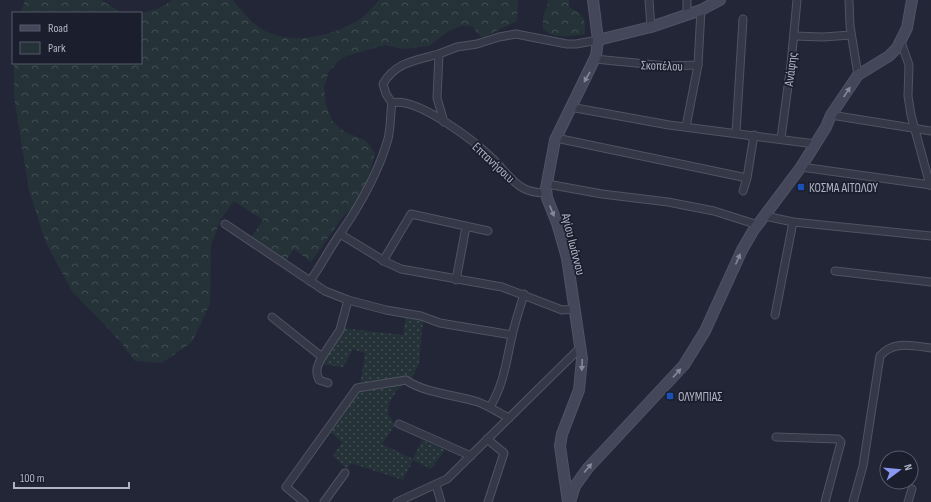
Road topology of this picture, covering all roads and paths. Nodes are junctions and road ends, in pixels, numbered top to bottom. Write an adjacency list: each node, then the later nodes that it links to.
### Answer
1 (592, 0): 14 (street, Αγίου Ιωάννου)
2 (649, 0): 11 (street)
3 (687, 0): 9 (street)
4 (720, 0): 8 (street)
5 (797, 0): 13 (street, Ανάφης)
6 (849, 0): 12 (street)
7 (912, 0): 15 (street)
8 (701, 10): 9 (street); 18 (street, Σκοπέλου)
9 (687, 15): 11 (street)
10 (743, 19): 27 (street)
11 (650, 27): 14 (street)
12 (851, 35): 13 (street); 19 (street)
13 (794, 36): 30 (street, Ανάφης)
14 (598, 40): 16 (street); 17 (street, Αγίου Ιωάννου)
15 (900, 42): 19 (street); 25 (street)
16 (439, 54): 20 (street); 23 (street)
17 (596, 59): 18 (street, Σκοπέλου); 21 (street, Αγίου Ιωάννου, one-way to 21)
18 (698, 66): 24 (street)
19 (858, 75): 22 (street, one-way to 19)
20 (392, 103): 23 (street, Επτανήσοιυ); 43 (street)
21 (570, 107): 24 (street); 29 (street, Αγίου Ιωάννου)
22 (831, 115): 25 (street); 31 (street)
23 (444, 122): 35 (street, Επτανήσοιυ)
24 (686, 127): 27 (street)
25 (916, 129): 26 (street); 34 (street)
26 (931, 131)
27 (736, 133): 28 (street)
28 (754, 135): 30 (street); 33 (street)
29 (556, 138): 33 (street); 35 (street, Αγίου Ιωάννου)
30 (781, 138): 31 (street)
31 (815, 144): 32 (street)
32 (800, 167): 34 (street); 37 (street)
33 (747, 178): 36 (street)
34 (931, 185)
35 (547, 188): 40 (street, Επτανήσοιυ); 52 (street, Αγίου Ιωάννου, one-way to 52)
36 (743, 191)
37 (764, 216): 38 (street); 40 (street)
38 (793, 222): 44 (street); 53 (street)
39 (225, 224): 48 (street)
40 (758, 225): 74 (street, one-way to 40)
41 (466, 227): 42 (street); 45 (street); 47 (street)
42 (488, 231)
43 (340, 234): 45 (street); 48 (street)
44 (931, 236)
45 (384, 261): 47 (street)
46 (835, 271): 49 (street)
47 (456, 280): 50 (street)
48 (310, 281): 51 (street)
49 (931, 282)
50 (524, 294): 52 (street); 55 (street)
51 (348, 300): 55 (street); 58 (street)
52 (575, 310): 56 (street, Αγίου Ιωάννου)
53 (775, 315)
54 (272, 317): 58 (street)
55 (512, 335): 60 (street)
56 (581, 347): 61 (street); 74 (street, Αγίου Ιωάννου, one-way to 74)
57 (931, 348): 76 (street)
58 (322, 357): 59 (street)
59 (328, 383)
60 (490, 407): 61 (street); 69 (street)
61 (509, 418): 64 (street)
62 (399, 424): 65 (street)
63 (776, 436): 75 (street)
64 (487, 439): 65 (street); 73 (street)
65 (471, 456): 67 (street)
66 (345, 473): 70 (street)
67 (436, 485): 71 (street); 72 (street)
68 (912, 490): 77 (street)
69 (304, 502)
70 (324, 502)
71 (397, 502)
72 (441, 502)
73 (488, 502)
74 (569, 502)
75 (825, 502)
76 (853, 502)
77 (908, 502)

